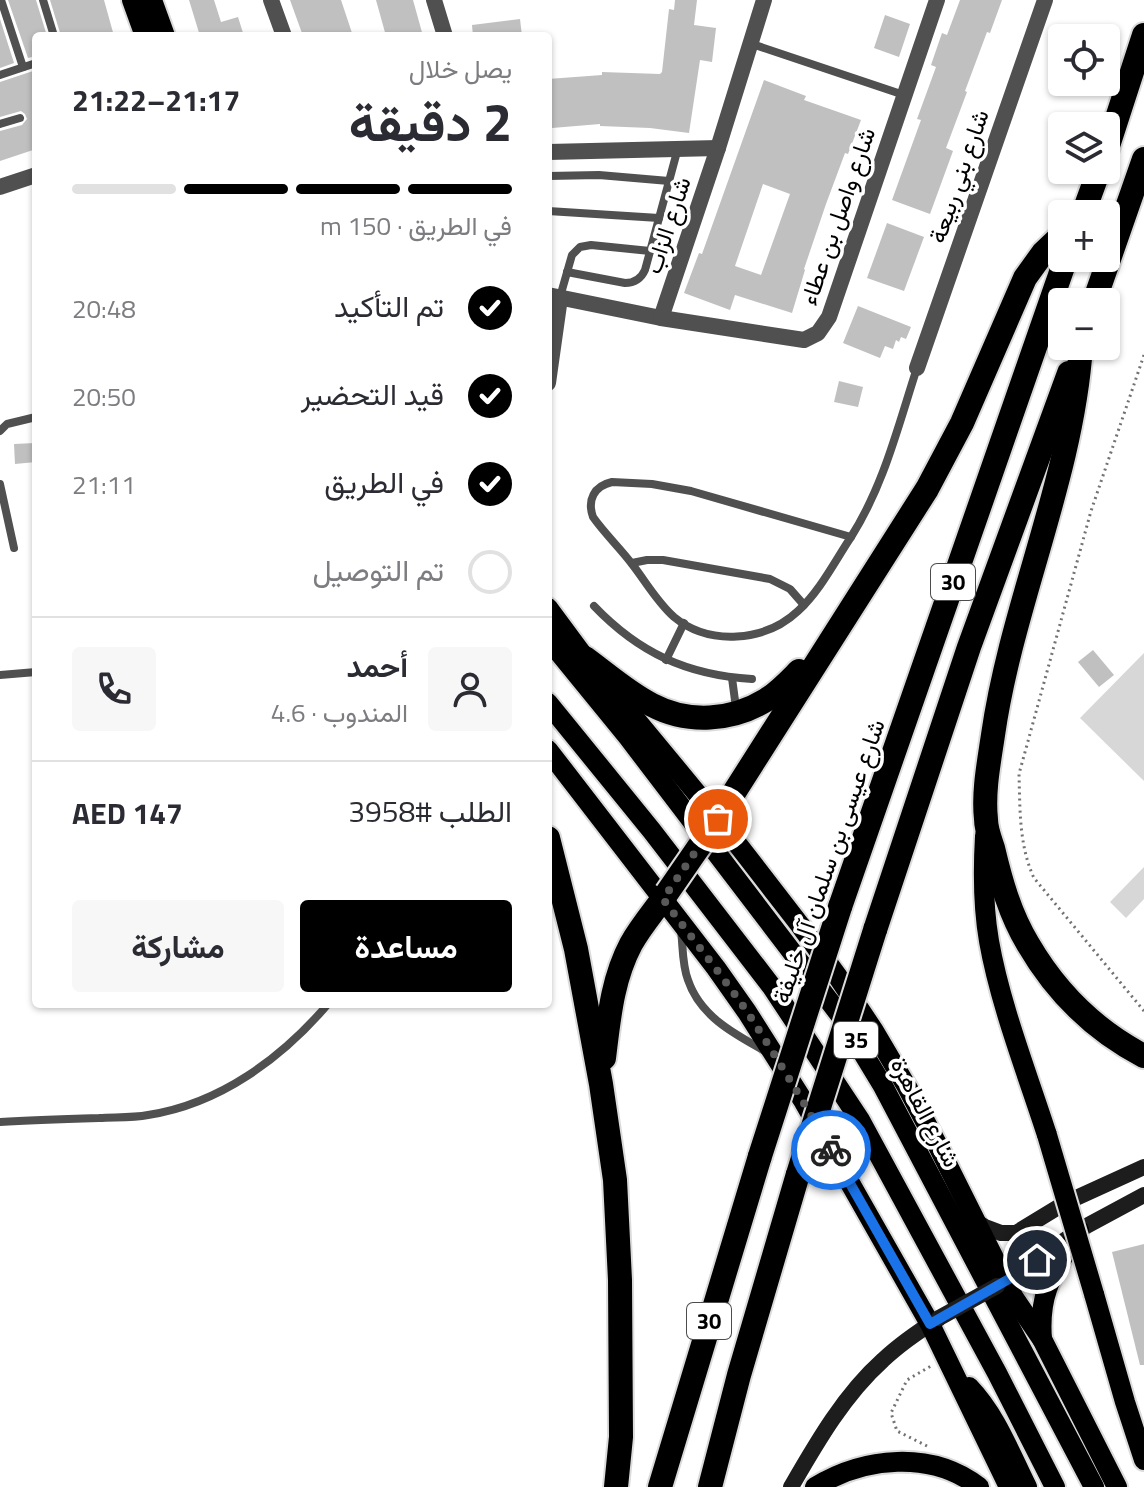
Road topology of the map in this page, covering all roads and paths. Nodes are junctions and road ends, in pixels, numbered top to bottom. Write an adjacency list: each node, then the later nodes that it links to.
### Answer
1 (1, 0): 18 (lane)
2 (43, 0): 10 (lane)
3 (132, 0): 11 (main road)
4 (152, 0): 12 (main road)
5 (271, 0): 13 (street)
6 (434, 0): 14 (street)
7 (764, 0): 16 (street, شارع الزاب)
8 (937, 0): 20 (street, شارع واصل بن عطاء)
9 (1045, 0): 45 (street, شارع بني ربيعة)
10 (53, 32)
11 (142, 32)
12 (164, 32)
13 (283, 32)
14 (444, 32)
15 (1144, 35): 21 (highway)
16 (749, 43): 20 (lane); 25 (street, شارع الزاب)
17 (32, 64): 18 (lane)
18 (23, 67): 19 (lane)
19 (0, 75)
20 (904, 95): 40 (street, شارع واصل بن عطاء)
21 (1119, 112)
22 (20, 118): 23 (lane)
23 (0, 124)
24 (678, 148): 25 (street, شارع الزاب); 26 (street, شارع الزاب); 30 (lane)
25 (718, 148): 40 (street, شارع الزاب)
26 (552, 152)
27 (1144, 159): 38 (highway)
28 (32, 176): 31 (street)
29 (552, 176): 30 (lane)
30 (669, 181): 33 (lane)
31 (0, 187)
32 (552, 211): 33 (lane)
33 (659, 218): 35 (lane)
34 (1048, 248): 57 (highway)
35 (650, 251): 36 (lane); 36 (lane)
36 (567, 272): 39 (lane)
37 (1061, 272): 92 (highway, شارع عيسى بن سلمان آل خليفة / 30, bridge)
38 (1099, 288)
39 (554, 296): 40 (street, شارع واصل بن عطاء); 41 (street)
40 (661, 318)
41 (552, 325)
42 (1144, 355): 73 (path)
43 (1075, 360): 93 (highway, 30, bridge)
44 (1079, 360): 67 (highway)
45 (917, 368): 49 (lane)
46 (32, 418): 47 (lane)
47 (0, 431)
48 (0, 484): 50 (lane)
49 (851, 537): 51 (lane); 52 (lane)
50 (14, 548)
51 (632, 563): 52 (lane); 55 (lane)
52 (804, 605): 55 (lane)
53 (594, 606): 59 (lane)
54 (552, 613): 58 (main road, شارع القاهرة / 35)
55 (684, 623): 59 (lane)
56 (552, 644): 100 (main road, شارع القاهرة / 35)
57 (827, 644): 65 (highway); 68 (highway)
58 (585, 658): 65 (highway); 68 (main road, شارع القاهرة / 35)
59 (666, 660): 62 (lane)
60 (32, 672): 61 (lane)
61 (0, 675)
62 (732, 678): 63 (lane); 65 (lane)
63 (752, 679)
64 (552, 708): 99 (main road, 35)
65 (737, 713)
66 (552, 755): 70 (main road)
67 (986, 820): 74 (highway); 87 (main road, bridge)
68 (712, 827): 70 (highway, bridge); 80 (main road, شارع القاهرة / 35)
69 (552, 854): 76 (highway)
70 (665, 896): 71 (main road); 76 (highway)
71 (680, 921): 75 (main road); 75 (lane)
72 (324, 1008): 77 (lane)
73 (1144, 1011)
74 (1144, 1056)
75 (775, 1057): 83 (main road)
76 (601, 1084): 91 (highway)
77 (0, 1122)
78 (1144, 1167): 80 (main road)
79 (1144, 1195): 81 (main road)
80 (974, 1220): 82 (main road, شارع القاهرة)
81 (1079, 1230): 82 (main road); 84 (main road)
82 (1001, 1283): 83 (main road, bridge); 84 (main road, شارع القاهرة)
83 (935, 1321): 86 (main road); 94 (main road)
84 (1042, 1339): 101 (main road, شارع القاهرة)
85 (931, 1365): 90 (path)
86 (954, 1373): 97 (main road); 98 (main road)
87 (1125, 1402): 88 (main road); 89 (main road)
88 (1144, 1431)
89 (1144, 1460)
90 (927, 1464): 95 (main road); 96 (main road)
91 (616, 1487)
92 (660, 1487)
93 (710, 1487)
94 (791, 1487)
95 (815, 1487)
96 (979, 1487)
97 (1009, 1487)
98 (1027, 1487)
99 (1055, 1487)
100 (1094, 1487)
101 (1117, 1487)

